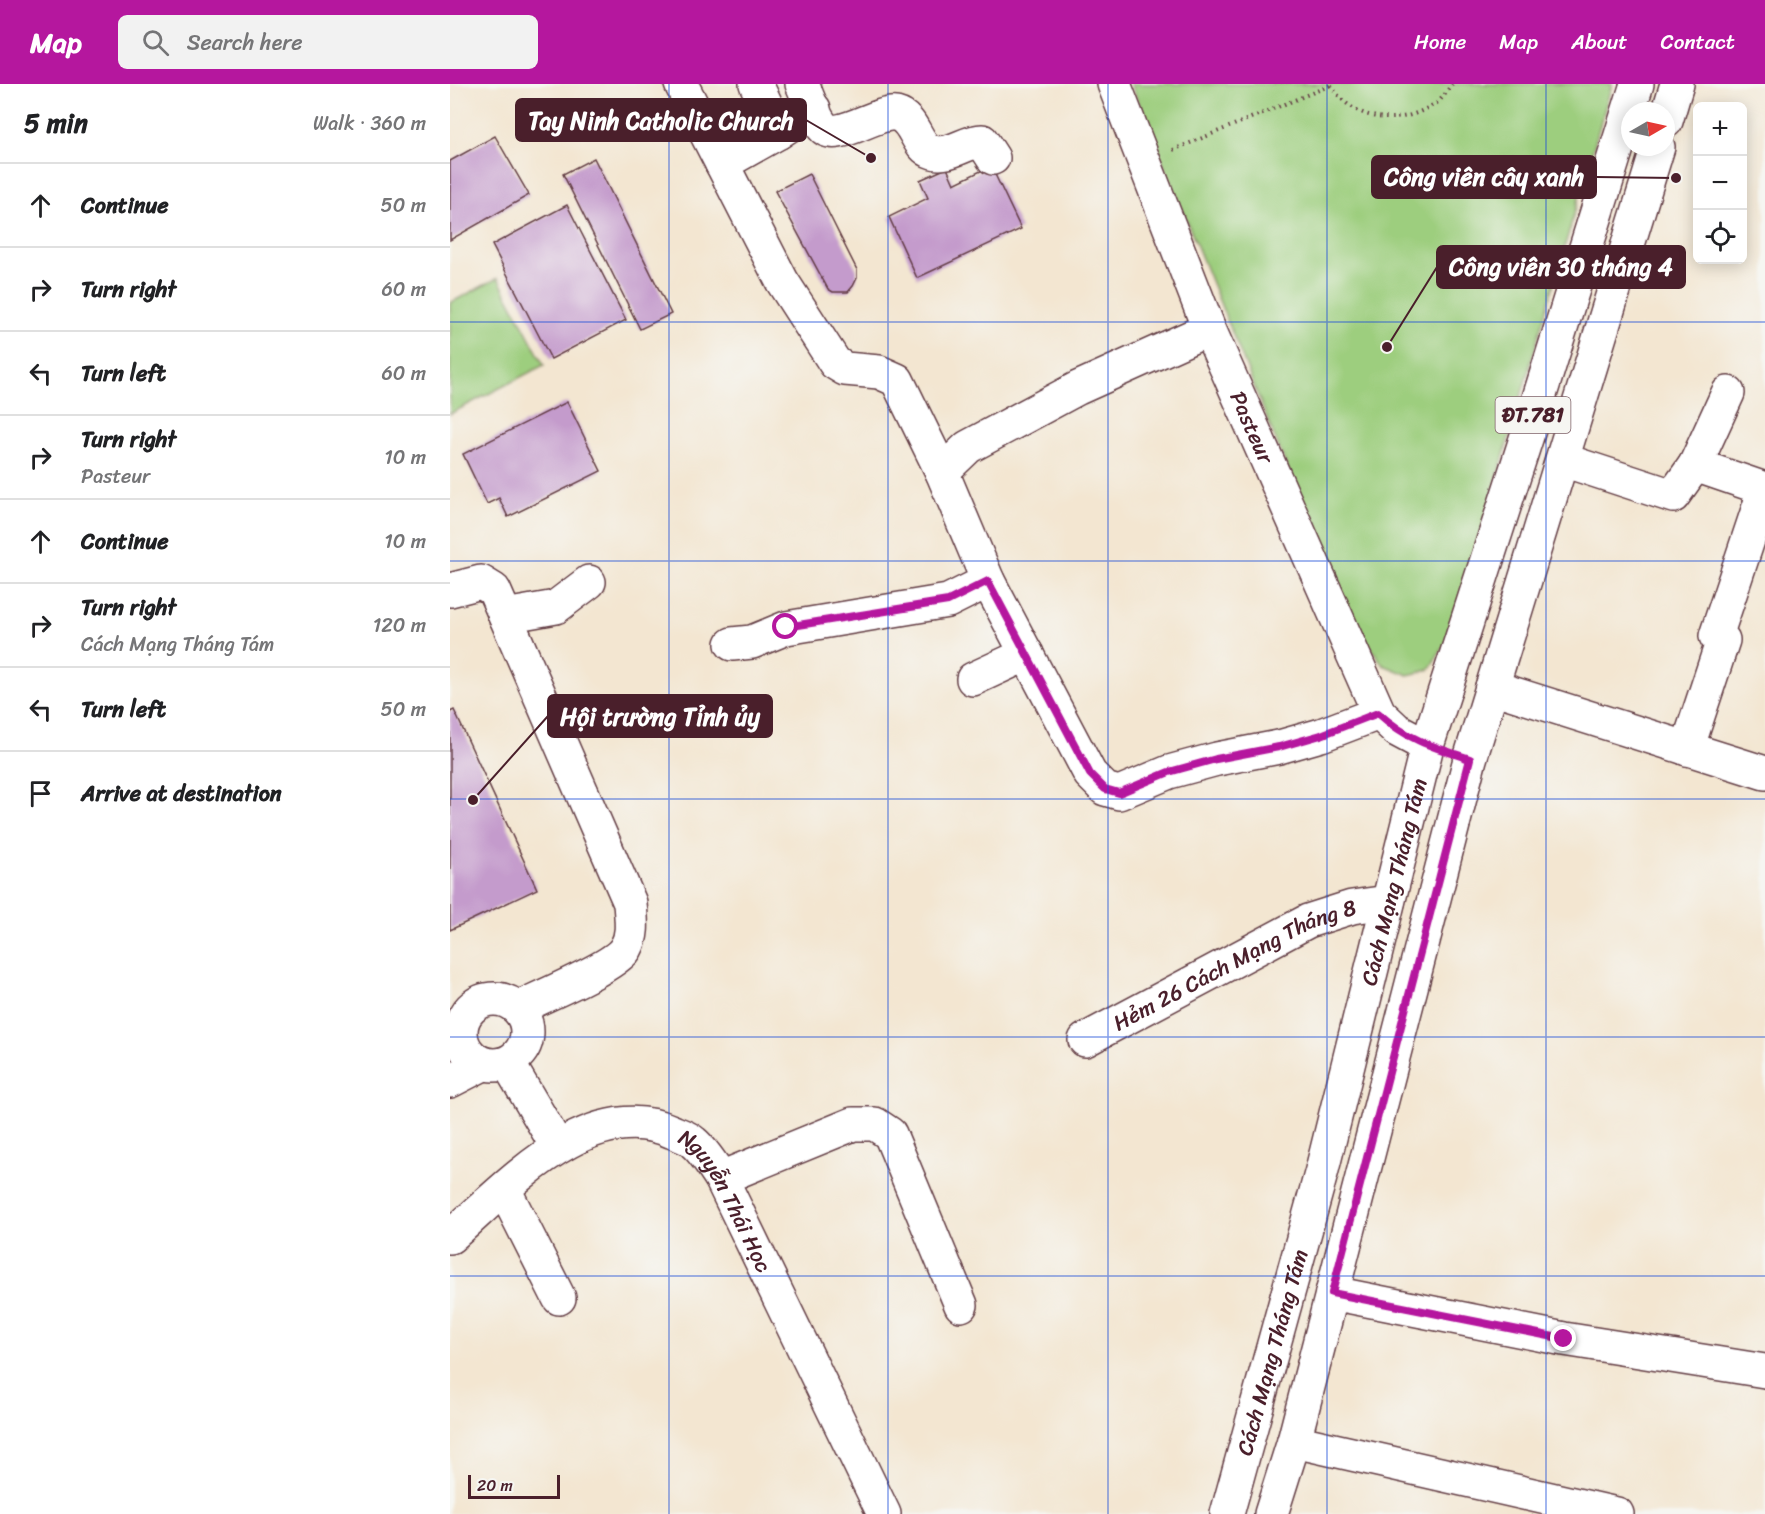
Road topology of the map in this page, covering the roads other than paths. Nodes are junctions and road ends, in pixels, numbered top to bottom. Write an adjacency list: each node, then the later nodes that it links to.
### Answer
1 (681, 84): 11 (main road)
2 (756, 84): 8 (main road)
3 (1114, 84): 12 (main road, Pasteur)
4 (1637, 84): 27 (main road, Cách Mạng Tháng Tám / ĐT.781)
5 (1677, 84): 7 (main road)
6 (808, 97): 8 (main road); 10 (main road)
7 (1672, 102)
8 (779, 132): 11 (main road)
9 (1655, 156): 14 (main road, Cách Mạng Tháng Tám / ĐT.781)
10 (993, 158)
11 (723, 164): 16 (main road)
12 (1209, 329): 16 (main road); 26 (main road, Pasteur)
13 (1728, 393): 15 (main road)
14 (1563, 460): 15 (main road); 25 (main road, Cách Mạng Tháng Tám / ĐT.781)
15 (1695, 465): 17 (main road)
16 (942, 472): 18 (main road)
17 (1765, 489): 28 (main road)
18 (988, 581): 22 (main road); 23 (main road)
19 (589, 582): 21 (main road)
20 (450, 590): 21 (main road)
21 (505, 615): 33 (main road)
22 (732, 644)
23 (1027, 654): 24 (main road); 26 (main road)
24 (973, 679)
25 (1492, 687): 28 (main road); 29 (main road, Cách Mạng Tháng Tám / ĐT.781)
26 (1378, 713): 27 (main road, Pasteur)
27 (1427, 746): 29 (main road, Pasteur); 31 (main road, Cách Mạng Tháng Tám / ĐT.781)
28 (1688, 749): 30 (main road)
29 (1470, 759): 32 (main road, Cách Mạng Tháng Tám / ĐT.781)
30 (1765, 773)
31 (1388, 902): 32 (main road, Hẻm 26 Cách Mạng Tháng 8); 35 (main road, Hẻm 26 Cách Mạng Tháng 8); 42 (main road, Cách Mạng Tháng Tám / ĐT.781)
32 (1431, 910): 43 (main road, Cách Mạng Tháng Tám / ĐT.781)
33 (518, 1008): 34 (main road); 36 (main road)
34 (455, 1036): 36 (main road)
35 (1085, 1040)
36 (496, 1064): 37 (main road); 38 (main road)
37 (450, 1081)
38 (557, 1146): 39 (main road, Nguyễn Thái Học); 40 (main road, Nguyễn Thái Học)
39 (722, 1178): 45 (main road); 48 (main road, Nguyễn Thái Học)
40 (504, 1190): 41 (main road, Nguyễn Thái Học); 44 (main road)
41 (450, 1237)
42 (1291, 1283): 43 (main road); 49 (main road, Cách Mạng Tháng Tám / ĐT.781)
43 (1332, 1293): 46 (main road); 47 (main road, Cách Mạng Tháng Tám / ĐT.781)
44 (560, 1298)
45 (961, 1305)
46 (1765, 1371)
47 (1294, 1441): 50 (main road, Cách Mạng Tháng Tám / ĐT.781); 51 (main road)
48 (884, 1514)
49 (1227, 1514)
50 (1271, 1514)
51 (1617, 1514)

